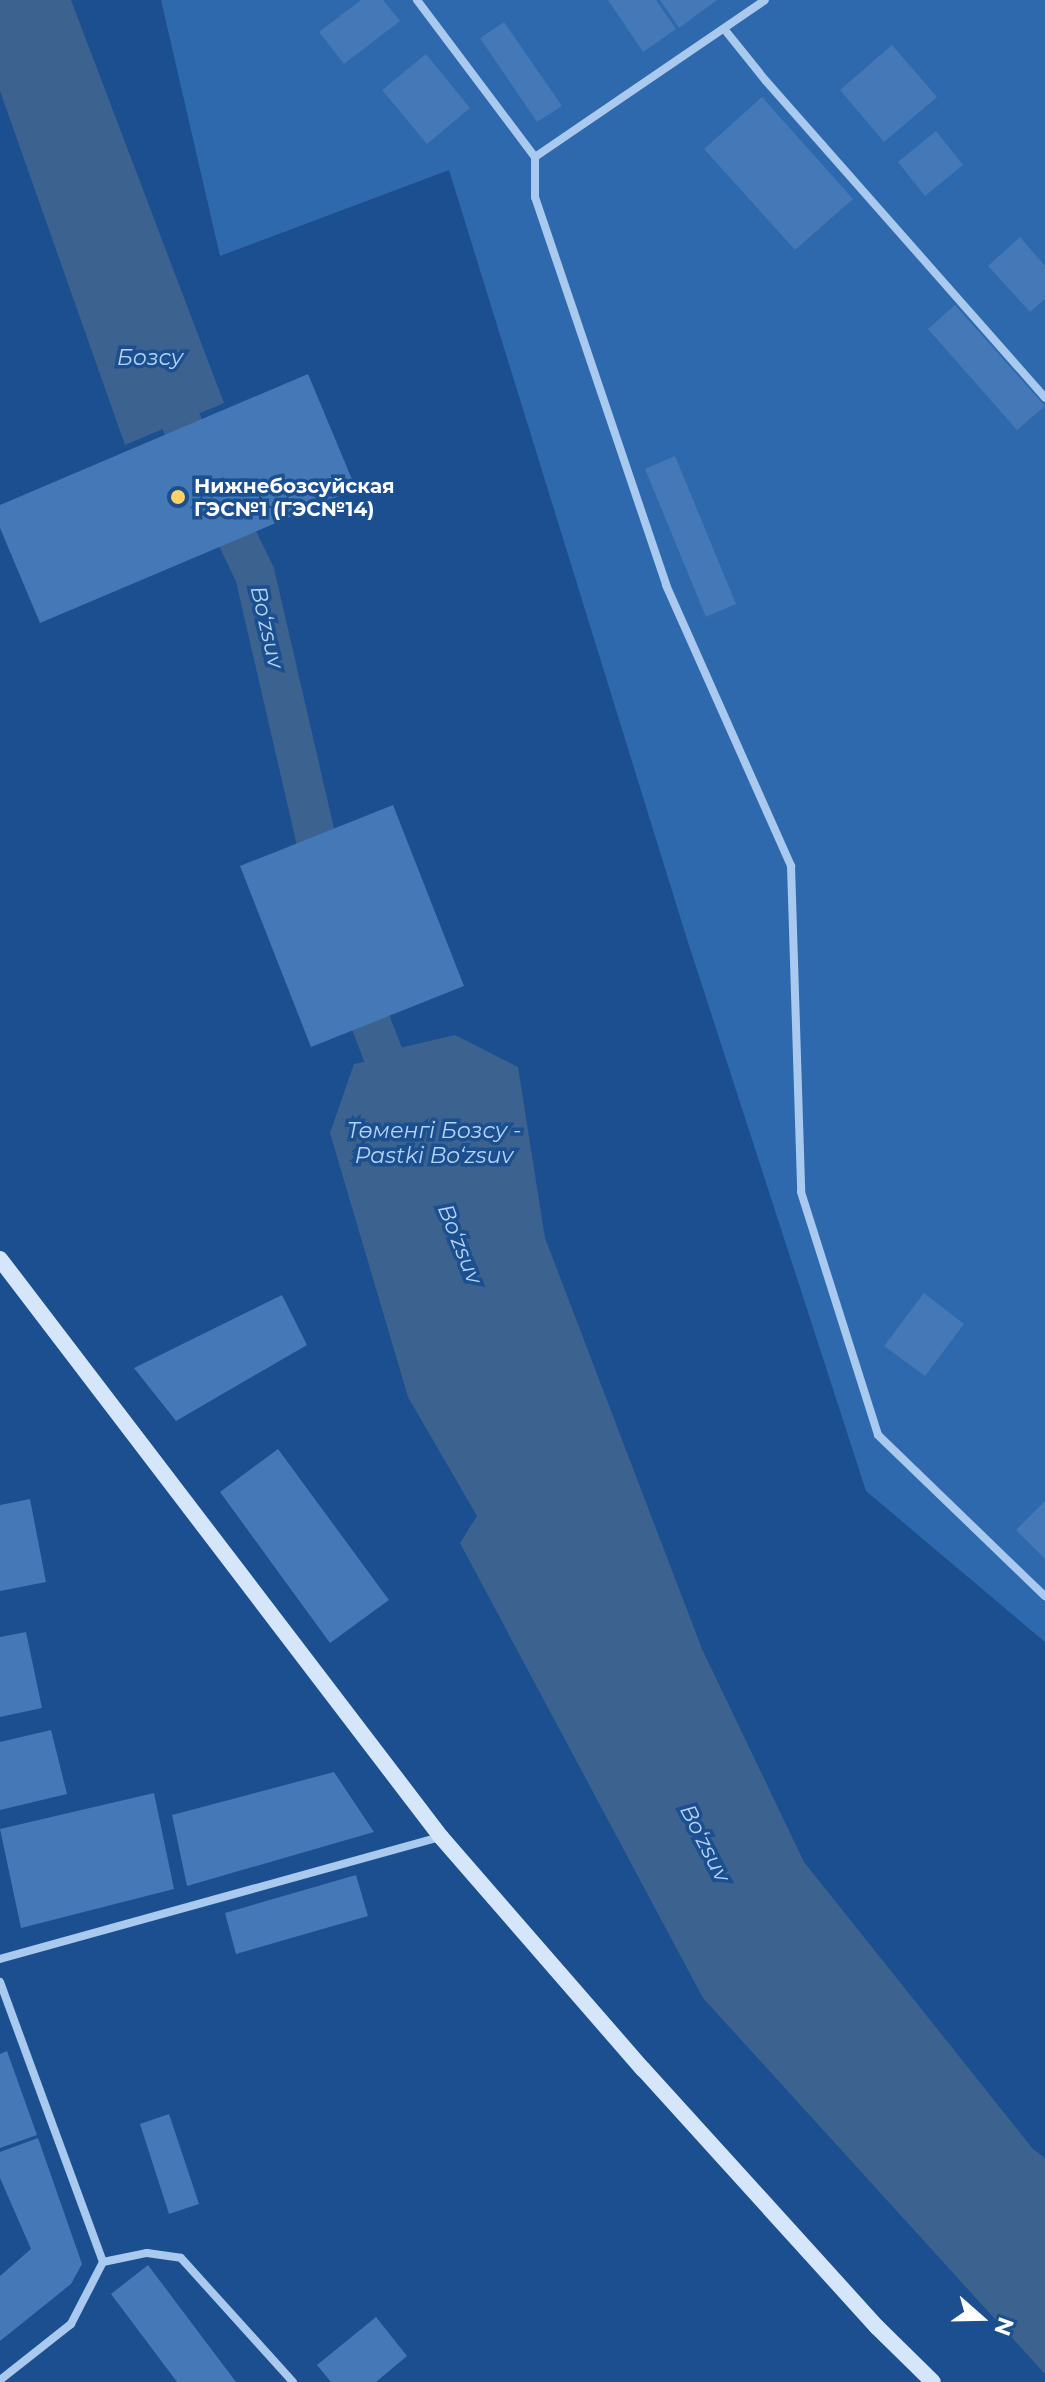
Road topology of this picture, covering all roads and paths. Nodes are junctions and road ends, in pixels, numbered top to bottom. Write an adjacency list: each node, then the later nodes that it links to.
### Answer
1 (417, 0): 4 (street)
2 (765, 0): 3 (street)
3 (725, 30): 4 (street); 5 (street)
4 (535, 157): 7 (street)
5 (1045, 397)
6 (0, 1259): 8 (main road)
7 (1045, 1596)
8 (441, 1837): 9 (street); 14 (main road)
9 (0, 1959)
10 (0, 1982): 11 (street)
11 (103, 2262): 12 (street); 13 (street)
12 (0, 2380)
13 (293, 2382)
14 (933, 2382)

